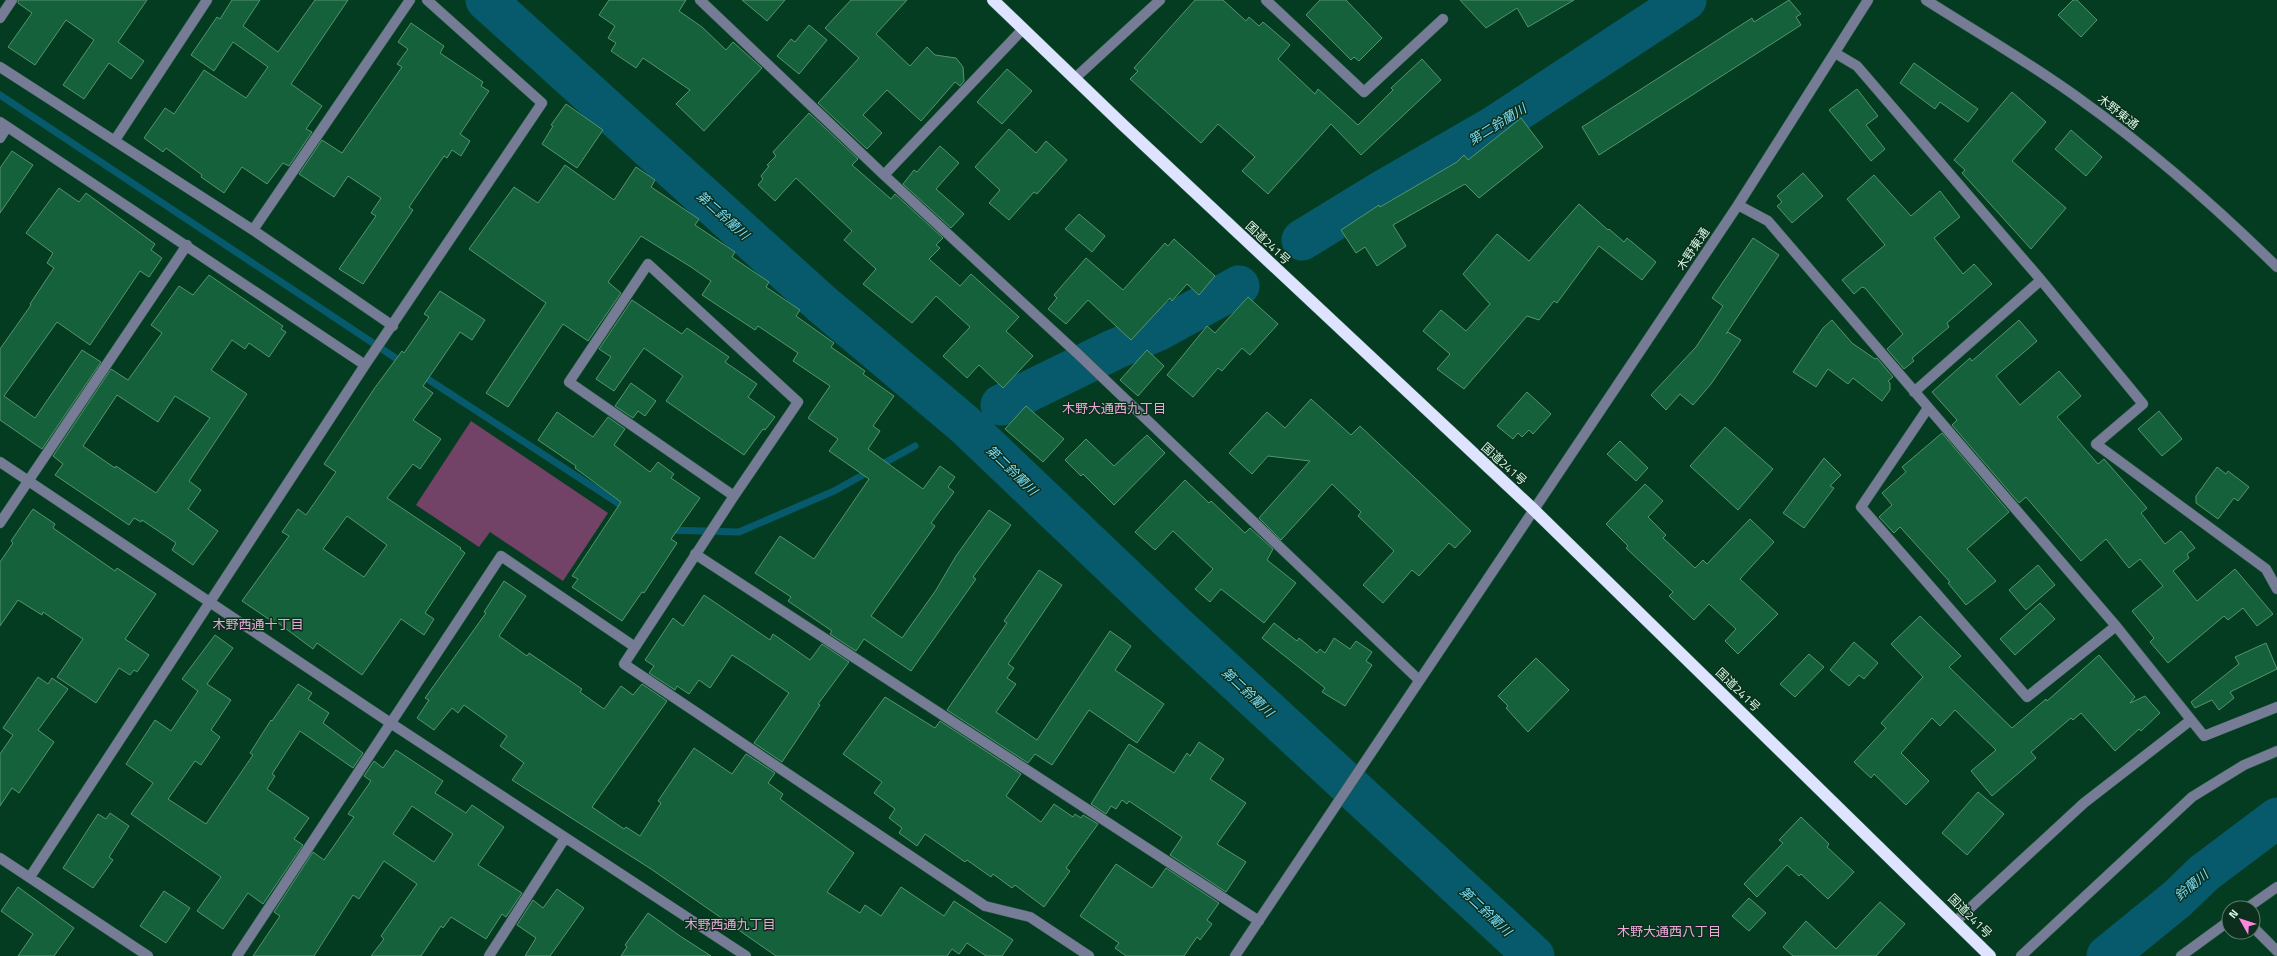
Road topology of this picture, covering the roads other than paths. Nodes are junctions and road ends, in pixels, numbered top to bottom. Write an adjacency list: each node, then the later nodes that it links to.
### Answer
1 (12, 0): 11 (street)
2 (206, 0): 19 (street)
3 (410, 0): 22 (street)
4 (427, 0): 26 (street)
5 (700, 0): 20 (street)
6 (993, 0): 13 (highway, 国道241号)
7 (1160, 0): 16 (street)
8 (1266, 0): 12 (street)
9 (1868, 0): 14 (street, 木野東通)
10 (1926, 0): 24 (street, 木野東通)
11 (0, 18)
12 (1444, 19)
13 (1024, 29): 16 (highway, 国道241号); 20 (street)
14 (1835, 53): 21 (street, 木野東通); 25 (street)
15 (0, 67): 19 (street)
16 (1074, 79): 33 (highway, 国道241号)
17 (4, 124): 18 (street); 23 (street)
18 (0, 138)
19 (114, 140): 22 (street)
20 (884, 175): 40 (street)
21 (1738, 205): 28 (street); 33 (street, 木野東通)
22 (253, 230): 26 (street)
23 (187, 245): 27 (street); 31 (street)
24 (2277, 267)
25 (2041, 280): 28 (street); 36 (street)
26 (393, 326): 27 (street)
27 (365, 365): 37 (street)
28 (1914, 392): 29 (street)
29 (1928, 408): 38 (street); 38 (street)
30 (0, 462): 31 (street)
31 (29, 480): 34 (street); 37 (street)
32 (734, 496): 32 (street); 35 (street)
33 (1533, 509): 40 (street, 木野東通); 51 (highway, 国道241号)
34 (0, 523)
35 (695, 554): 39 (street); 50 (street)
36 (2277, 590)
37 (210, 602): 43 (street); 47 (street)
38 (2116, 626): 42 (street)
39 (635, 647): 43 (street); 59 (street)
40 (1419, 680): 50 (street, 木野東通)
41 (2277, 707): 42 (street)
42 (2191, 720): 51 (street)
43 (392, 724): 45 (street); 57 (street)
44 (2277, 751): 62 (street)
45 (565, 838): 55 (street); 58 (street)
46 (0, 858): 47 (street)
47 (30, 877): 56 (street)
48 (2277, 887): 49 (street)
49 (2258, 900)
50 (1258, 921): 60 (street, 木野東通)
51 (1956, 921): 61 (highway, 国道241号)
52 (2221, 927): 63 (street)
53 (2261, 935): 54 (street)
54 (2277, 951)
55 (742, 955)
56 (148, 956)
57 (237, 956)
58 (489, 956)
59 (1089, 956)
60 (1235, 956)
61 (1990, 956)
62 (2021, 956)
63 (2181, 956)

